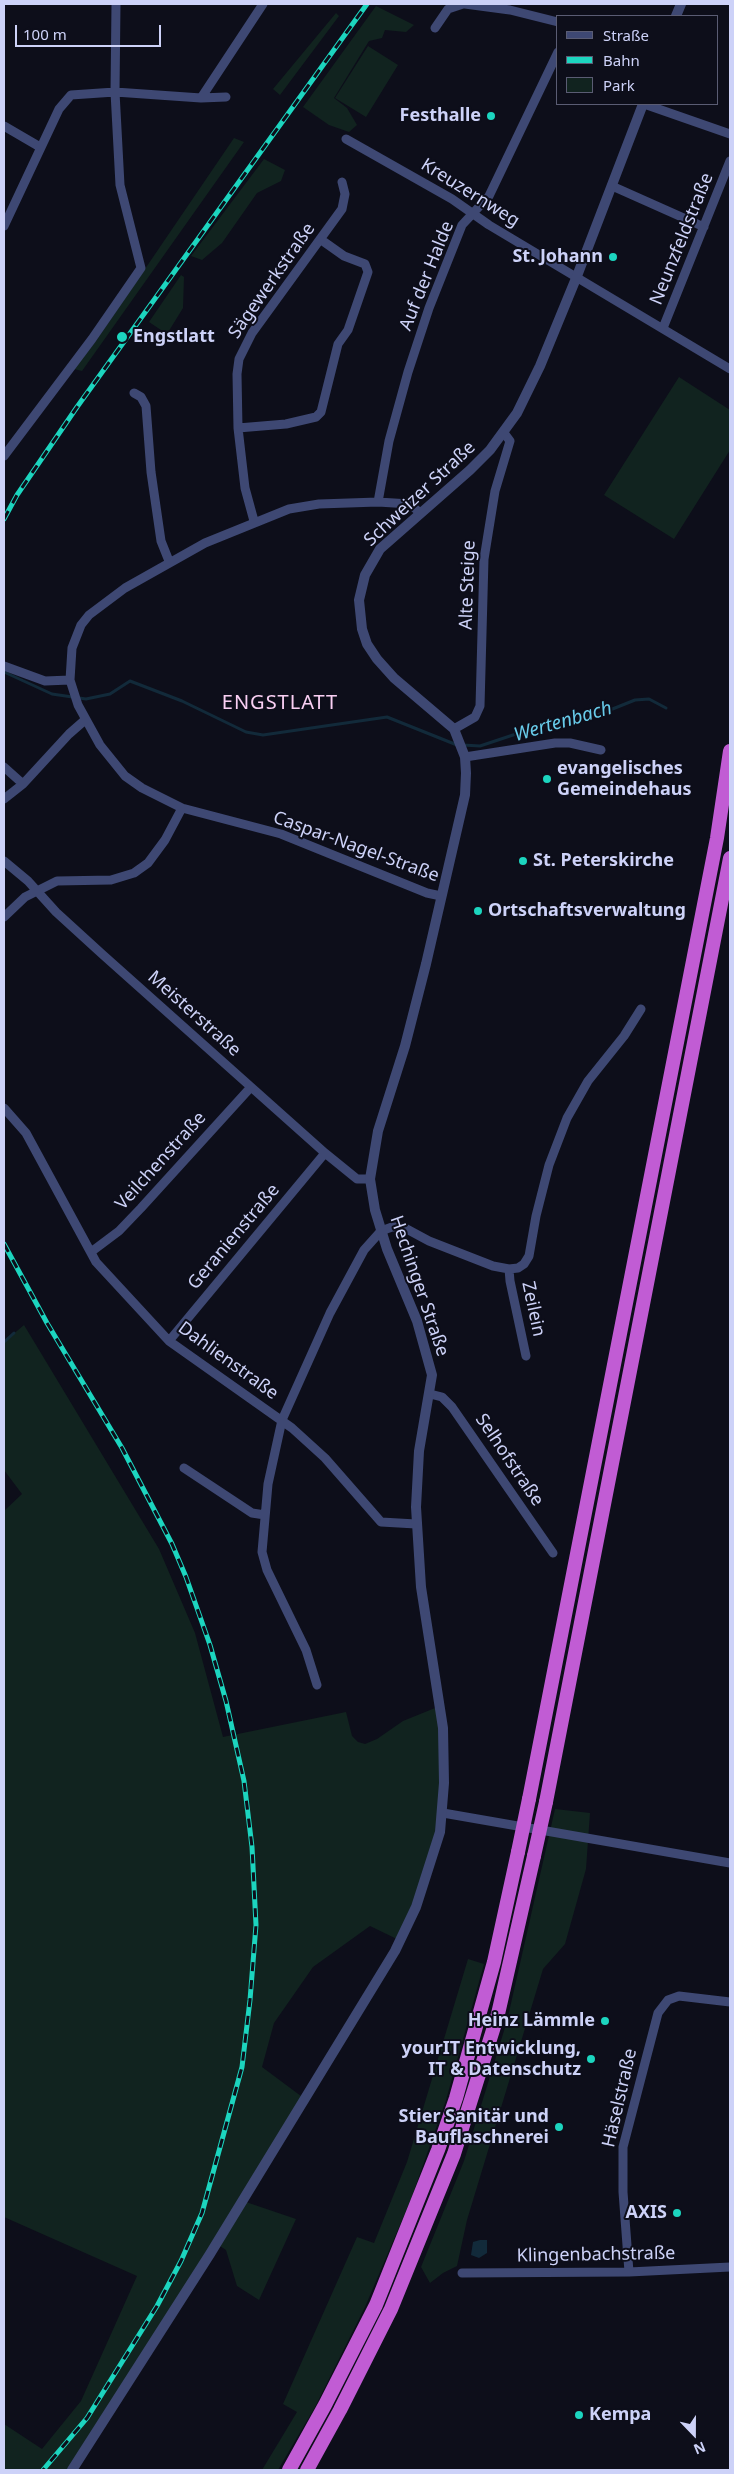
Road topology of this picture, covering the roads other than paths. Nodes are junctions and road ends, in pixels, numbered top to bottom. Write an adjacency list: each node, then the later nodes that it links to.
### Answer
1 (116, 4): 7 (street)
2 (262, 4): 9 (street)
3 (464, 4): 4 (street); 5 (street)
4 (556, 22)
5 (435, 28)
6 (556, 56): 19 (street, Auf der Halde)
7 (115, 92): 9 (street); 15 (street); 29 (street)
8 (226, 97): 9 (street)
9 (201, 98)
10 (643, 105): 18 (street, Schweizer Straße)
11 (646, 105): 13 (street)
12 (4, 126): 15 (street)
13 (730, 134)
14 (346, 138): 19 (street, Kreuzernweg)
15 (40, 148): 20 (street)
16 (730, 161): 21 (street, Neunzfeldstraße)
17 (342, 182): 22 (street, Sägewerkstraße)
18 (612, 186): 21 (street); 23 (street, Schweizer Straße)
19 (473, 214): 23 (street, Kreuzernweg); 30 (street, Auf der Halde)
20 (4, 226)
21 (704, 228): 24 (street, Neunzfeldstraße)
22 (320, 239): 27 (street, Sägewerkstraße); 27 (street)
23 (577, 276): 24 (street, Kreuzernweg); 28 (street, Schweizer Straße)
24 (663, 328): 25 (street, Kreuzernweg)
25 (730, 368)
26 (134, 393): 33 (street)
27 (238, 428): 32 (street, Sägewerkstraße)
28 (504, 433): 31 (street, Schweizer Straße); 37 (street, Alte Steige)
29 (4, 456)
30 (378, 502): 31 (street, Caspar-Nagel-Straße); 32 (street, Caspar-Nagel-Straße)
31 (420, 513): 37 (street, Schweizer Straße)
32 (254, 522): 33 (street, Caspar-Nagel-Straße)
33 (169, 561): 35 (street, Caspar-Nagel-Straße)
34 (4, 666): 35 (street)
35 (70, 680): 36 (street, Caspar-Nagel-Straße)
36 (85, 720): 42 (street); 44 (street, Caspar-Nagel-Straße)
37 (454, 729): 40 (street, Schweizer Straße)
38 (601, 750): 40 (street)
39 (730, 751): 74 (highway, bridge)
40 (464, 757): 48 (street, Schweizer Straße)
41 (4, 767): 42 (street)
42 (23, 784): 43 (street)
43 (4, 799)
44 (182, 808): 47 (street); 48 (street, Caspar-Nagel-Straße)
45 (730, 858): 75 (highway, bridge)
46 (4, 861): 47 (street, Meisterstraße)
47 (36, 890): 49 (street); 51 (street, Meisterstraße)
48 (440, 896): 54 (street, Hechinger Straße)
49 (4, 917)
50 (641, 1009): 57 (street)
51 (251, 1087): 53 (street, Meisterstraße); 56 (street, Veilchenstraße)
52 (4, 1108): 56 (street, Dahlienstraße)
53 (325, 1153): 54 (street, Meisterstraße); 58 (street, Geranienstraße)
54 (370, 1178): 55 (street, Hechinger Straße)
55 (382, 1231): 57 (street); 60 (street, Hechinger Straße); 61 (street)
56 (91, 1252): 58 (street, Dahlienstraße)
57 (509, 1269): 59 (street, Zeilein)
58 (169, 1341): 61 (street, Dahlienstraße)
59 (526, 1356)
60 (430, 1394): 64 (street, Hechinger Straße); 65 (street, Selhofstraße)
61 (282, 1420): 63 (street); 64 (street, Dahlienstraße)
62 (184, 1468): 63 (street)
63 (265, 1515): 66 (street)
64 (416, 1524): 67 (street, Hechinger Straße)
65 (553, 1554)
66 (317, 1685)
67 (443, 1813): 68 (street); 73 (street, Hechinger Straße)
68 (730, 1863)
69 (730, 2002): 71 (street, Häselstraße)
70 (730, 2267): 71 (street, Klingenbachstraße)
71 (629, 2272): 72 (street, Klingenbachstraße)
72 (462, 2273)
73 (72, 2470)
74 (289, 2470)
75 (307, 2470)

